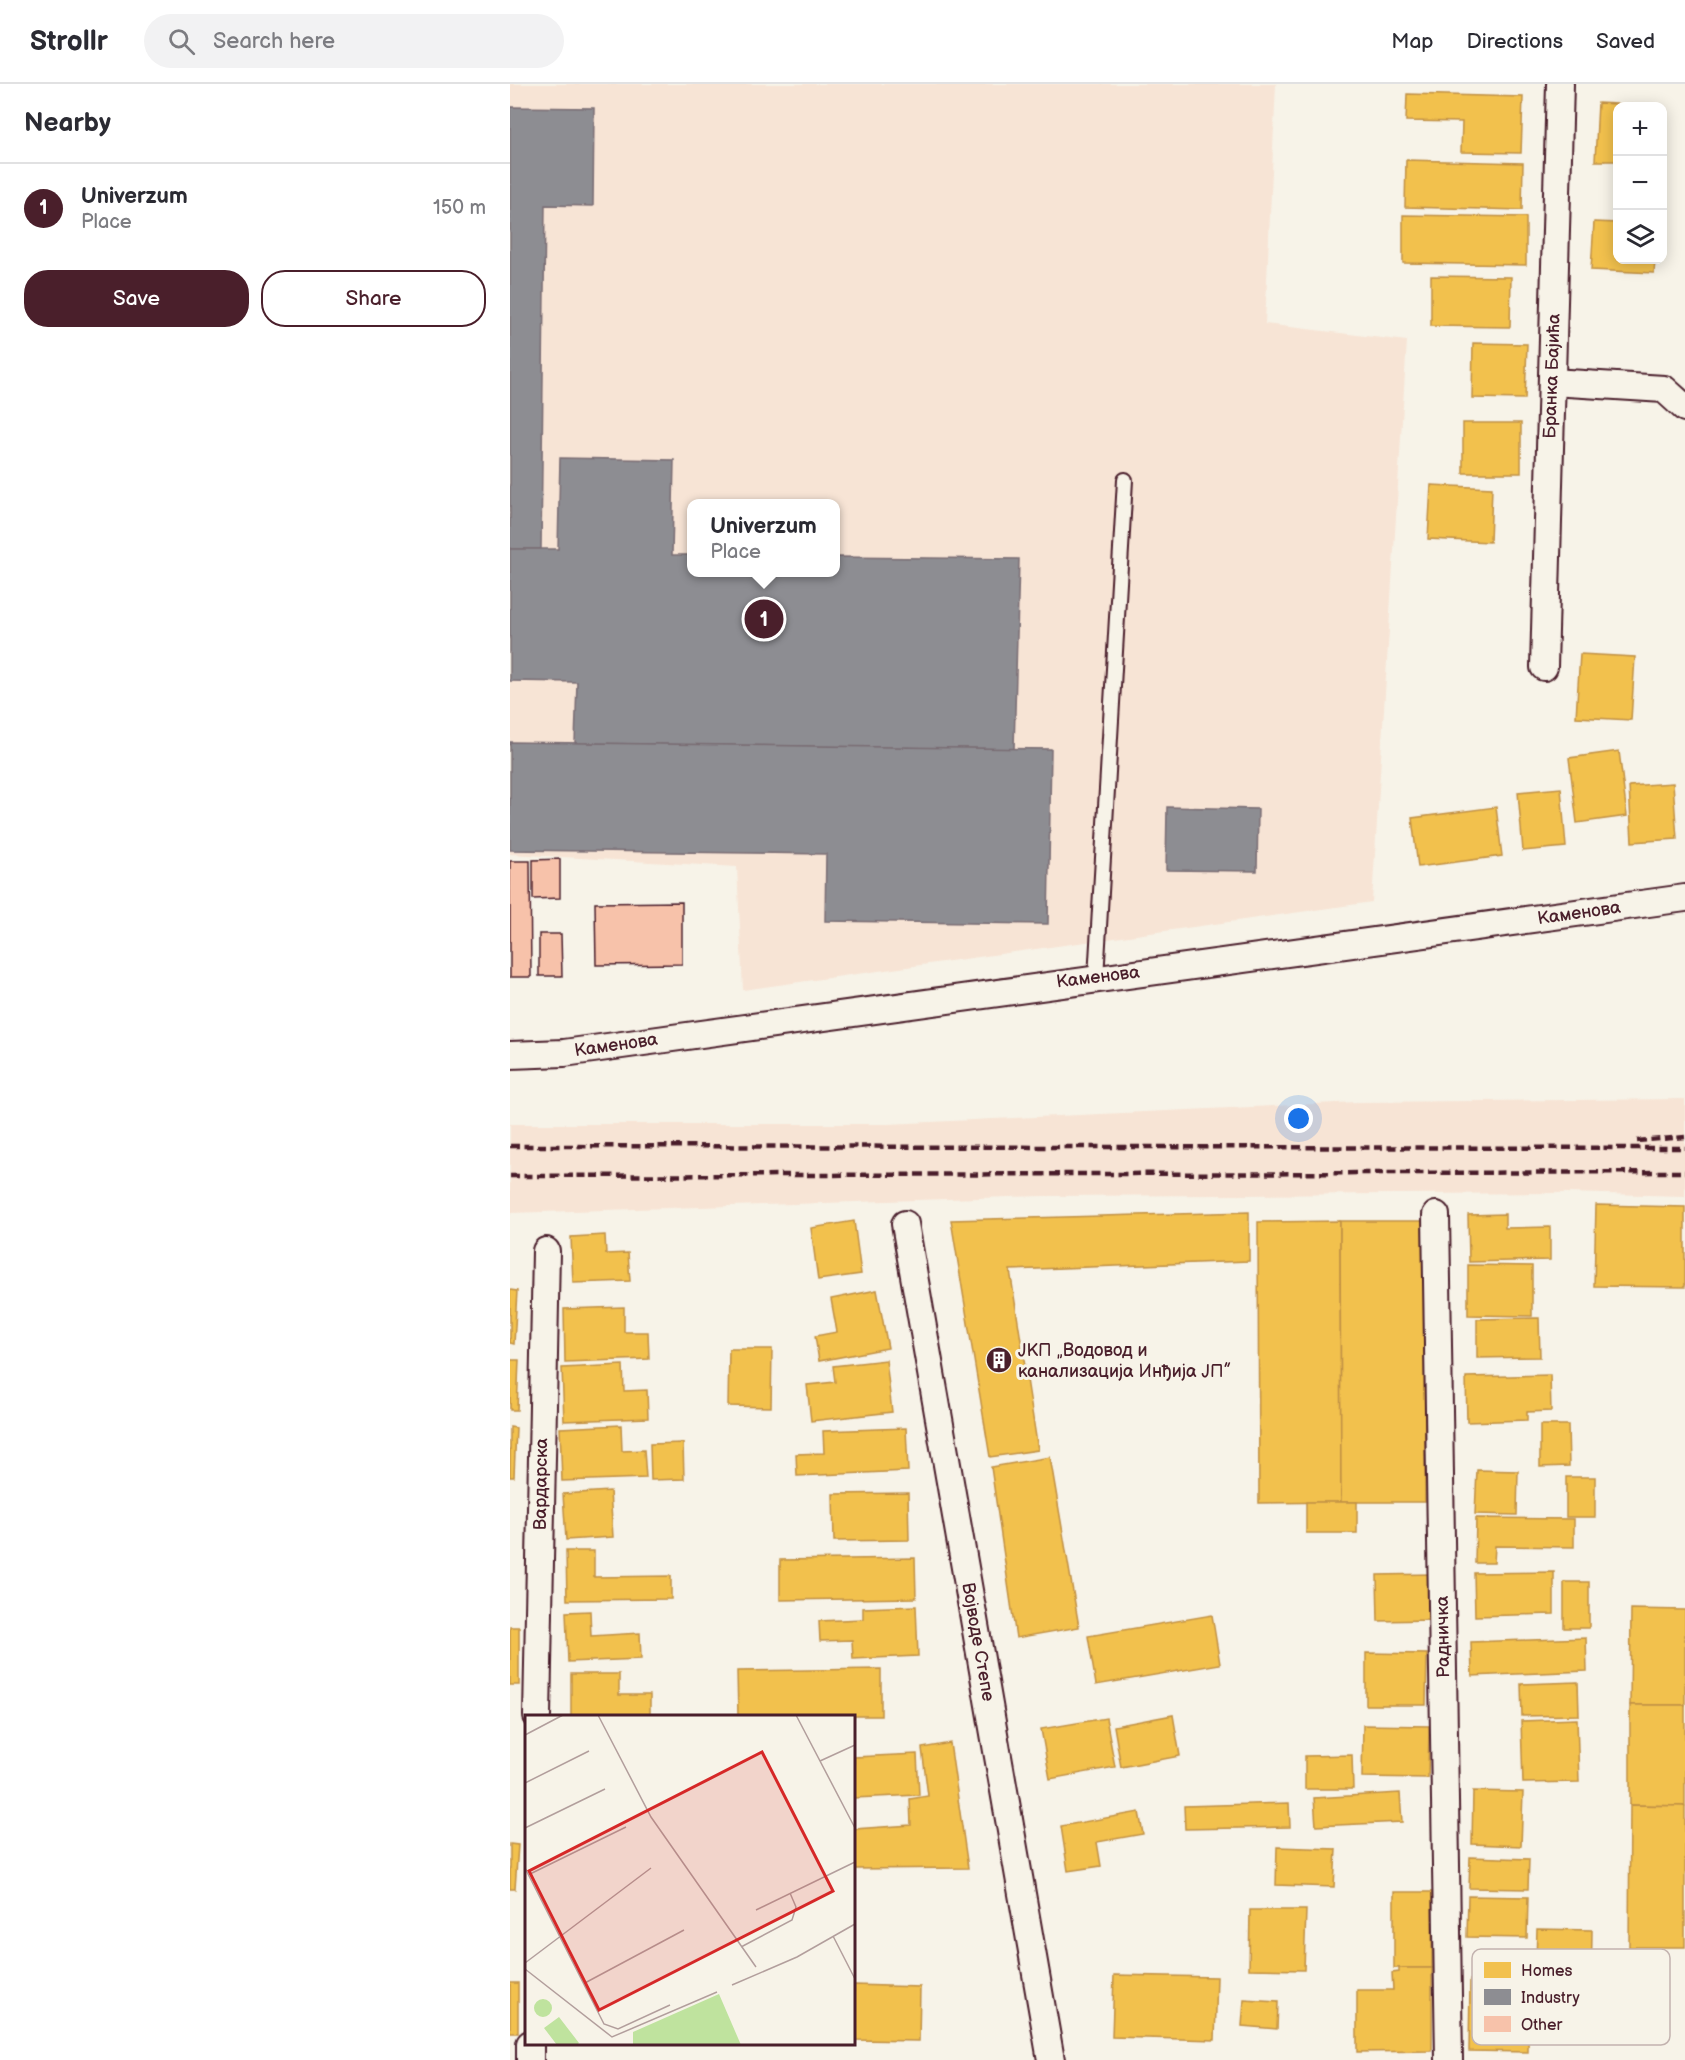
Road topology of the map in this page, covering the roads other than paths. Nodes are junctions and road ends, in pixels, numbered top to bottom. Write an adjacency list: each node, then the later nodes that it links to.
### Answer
1 (1560, 84): 2 (street, Бранка Бајића)
2 (1552, 382): 3 (street); 5 (street, Бранка Бајића)
3 (1685, 408)
4 (1125, 480): 7 (lane)
5 (1544, 667)
6 (1685, 898): 7 (street, Каменова)
7 (1096, 978): 8 (street, Каменова)
8 (510, 1055)
9 (1436, 1215): 14 (street, Радничка)
10 (905, 1224): 13 (street, Војводе Степе)
11 (546, 1251): 12 (street, Вардарска)
12 (537, 1715)
13 (1051, 2060)
14 (1449, 2060)

